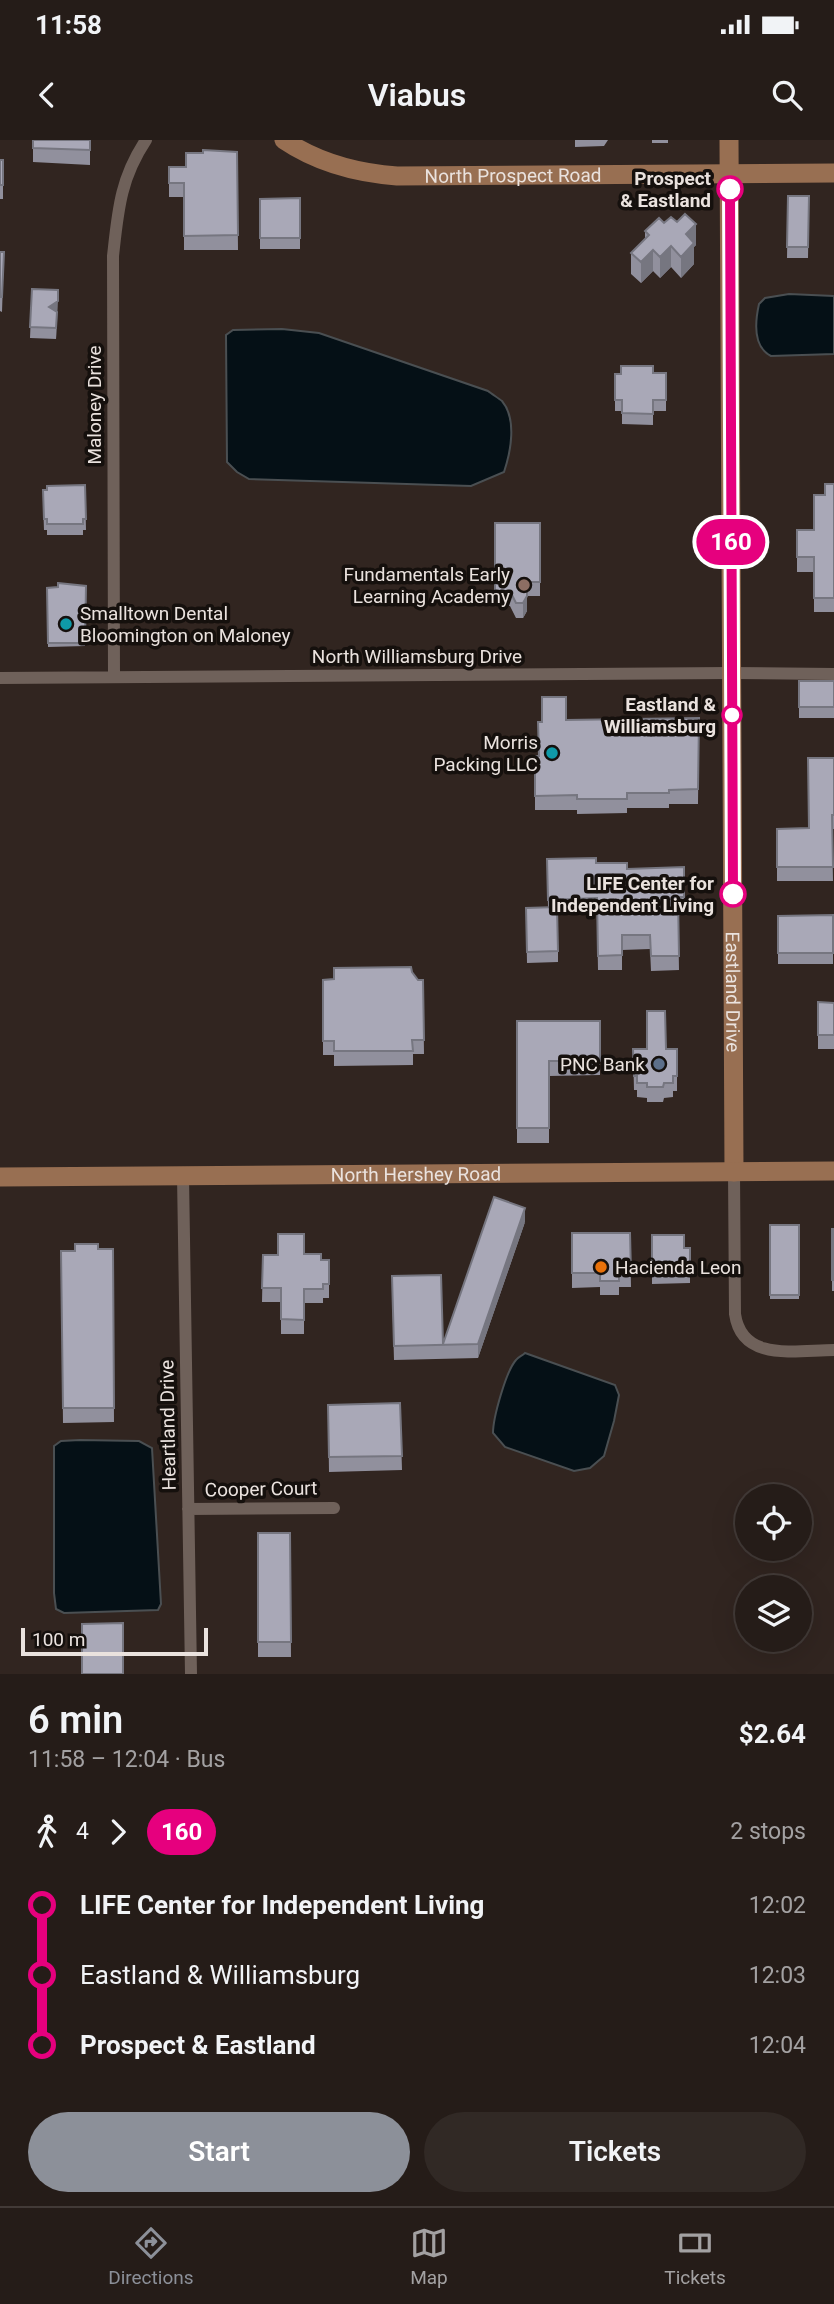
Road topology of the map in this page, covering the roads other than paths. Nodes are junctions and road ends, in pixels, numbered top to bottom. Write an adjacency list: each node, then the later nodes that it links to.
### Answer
1 (146, 140): 8 (street, Maloney Drive)
2 (284, 140): 4 (main road, North Prospect Road)
3 (729, 140): 4 (main road, Eastland Drive)
4 (730, 173): 5 (main road, North Prospect Road); 6 (main road, Eastland Drive)
5 (834, 173)
6 (731, 673): 7 (street, North Williamsburg Drive); 8 (street, North Williamsburg Drive); 11 (main road, Eastland Drive)
7 (834, 674)
8 (114, 677): 9 (street, North Williamsburg Drive)
9 (0, 678)
10 (834, 1171): 11 (main road, North Hershey Road)
11 (734, 1172): 12 (main road, North Hershey Road); 14 (street)
12 (183, 1176): 13 (main road, North Hershey Road); 16 (street, Heartland Drive)
13 (0, 1177)
14 (834, 1350)
15 (334, 1508): 16 (street, Cooper Court)
16 (188, 1509): 17 (street, Heartland Drive)
17 (191, 1674)

